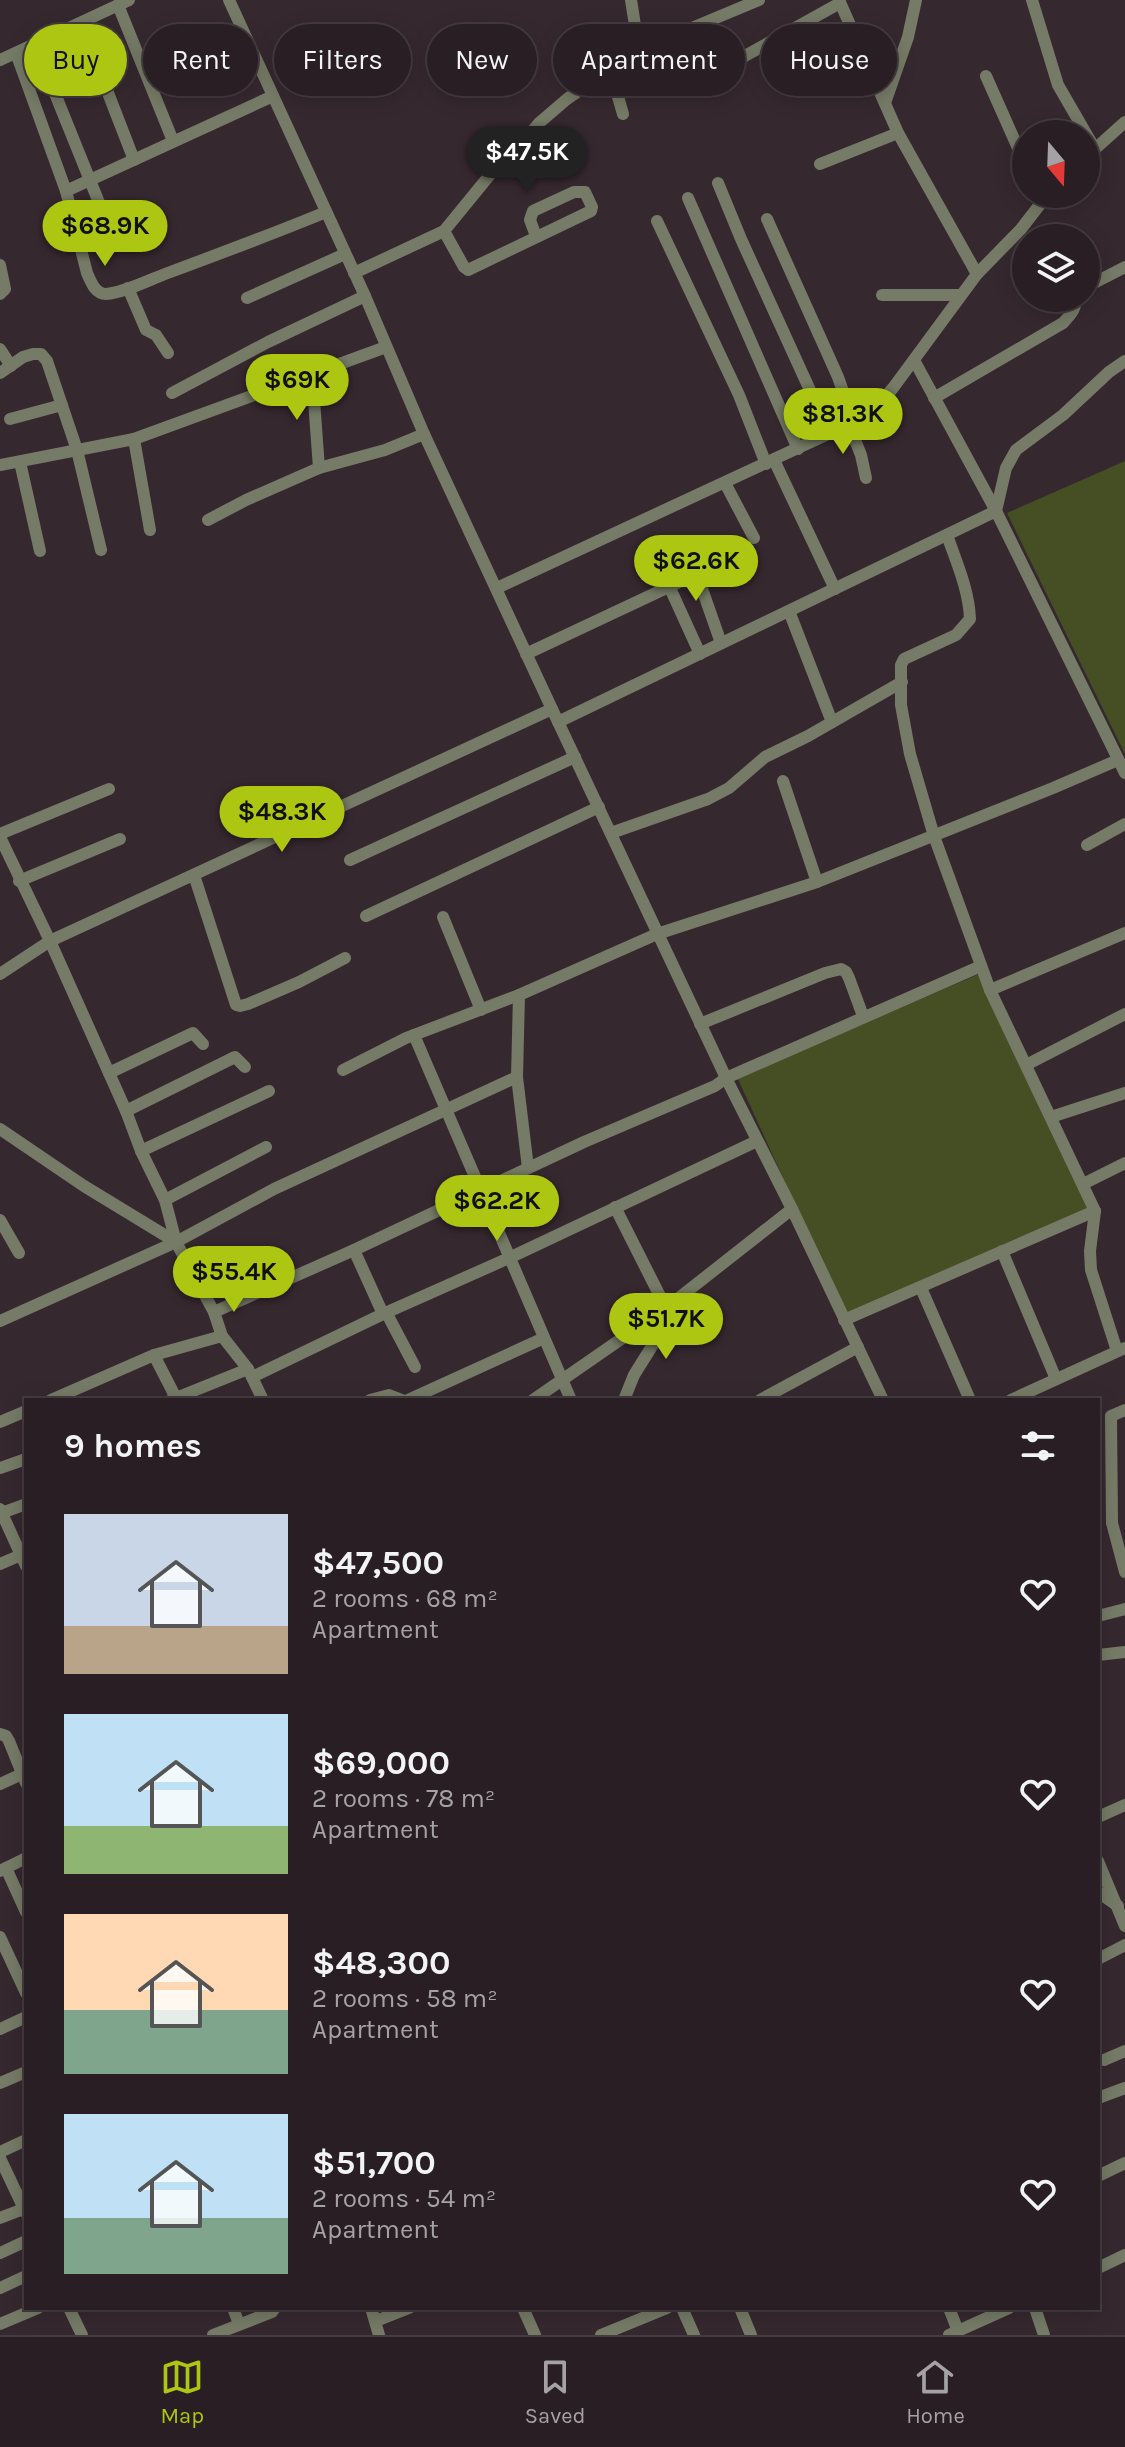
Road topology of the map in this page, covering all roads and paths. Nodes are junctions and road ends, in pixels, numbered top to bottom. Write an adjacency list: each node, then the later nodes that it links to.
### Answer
1 (631, 0): 9 (street)
2 (759, 0): 10 (street)
3 (916, 0): 21 (street)
4 (1032, 0): 23 (street)
5 (233, 1): 18 (street)
6 (839, 2): 13 (street); 21 (street)
7 (124, 3): 8 (street); 27 (street)
8 (78, 24)
9 (635, 24)
10 (701, 24)
11 (24, 49): 12 (street)
12 (16, 53): 14 (street); 33 (street)
13 (745, 56)
14 (0, 60)
15 (986, 76): 26 (street)
16 (56, 96): 31 (street)
17 (109, 96): 29 (street)
18 (273, 96): 27 (street); 35 (street)
19 (571, 96): 38 (street)
20 (618, 96): 22 (street)
21 (885, 103): 25 (street)
22 (623, 114)
23 (1074, 120)
24 (1125, 122): 28 (street)
25 (898, 133): 30 (street); 46 (street)
26 (1012, 134)
27 (173, 141): 29 (street)
28 (1100, 144)
29 (134, 160): 31 (street)
30 (820, 164)
31 (90, 180): 33 (street); 40 (street)
32 (718, 183): 68 (street)
33 (66, 191): 40 (street)
34 (688, 198): 70 (street)
35 (326, 212): 42 (street); 48 (street)
36 (767, 219): 66 (street)
37 (657, 221): 73 (street)
38 (444, 231): 39 (street); 45 (street)
39 (536, 236): 39 (street)
40 (77, 237): 48 (street)
41 (1012, 244): 46 (street)
42 (345, 254): 45 (street); 53 (street)
43 (0, 265): 49 (street)
44 (1125, 267): 47 (street)
45 (354, 273): 52 (street)
46 (977, 274): 51 (street)
47 (1100, 280)
48 (128, 288): 57 (street)
49 (0, 294)
50 (882, 295): 51 (street)
51 (961, 295): 58 (street)
52 (365, 296): 55 (street); 62 (street)
53 (247, 298)
54 (1072, 312): 63 (street)
55 (386, 347): 61 (street); 67 (street)
56 (0, 349): 60 (street)
57 (168, 353)
58 (914, 360): 63 (street); 66 (street)
59 (1125, 361): 78 (street)
60 (5, 370): 64 (street)
61 (312, 373): 69 (street); 75 (street)
62 (172, 393)
63 (934, 398): 78 (street)
64 (62, 405): 65 (street); 71 (street)
65 (10, 419)
66 (851, 424): 68 (street); 76 (street)
67 (424, 434): 75 (street); 87 (street)
68 (830, 434): 70 (street)
69 (134, 439): 71 (street); 80 (street)
70 (798, 449): 73 (street)
71 (77, 450): 72 (street); 83 (street)
72 (20, 462): 74 (street); 84 (street)
73 (770, 462): 77 (street); 88 (street)
74 (0, 465)
75 (319, 468): 79 (street)
76 (866, 478)
77 (725, 483): 82 (street); 87 (street)
78 (996, 511): 81 (street); 98 (street)
79 (208, 520)
80 (150, 530)
81 (947, 535): 88 (street); 93 (street)
82 (754, 538)
83 (101, 550)
84 (40, 551)
85 (660, 566): 86 (street)
86 (668, 586): 90 (street); 91 (street); 92 (street)
87 (497, 588): 91 (street)
88 (835, 589): 89 (street)
89 (789, 611): 90 (street); 96 (street)
90 (721, 643): 92 (street)
91 (526, 654): 94 (street)
92 (700, 654): 95 (street)
93 (902, 682): 96 (street); 105 (street)
94 (552, 709): 95 (street); 110 (street)
95 (558, 722): 97 (street)
96 (832, 722): 104 (street)
97 (575, 757): 102 (street); 109 (street)
98 (1118, 760): 99 (street); 105 (street)
99 (1125, 773)
100 (783, 781): 112 (street)
101 (109, 789): 106 (street)
102 (599, 807): 104 (street); 113 (street)
103 (1125, 824): 108 (street)
104 (611, 833): 116 (street)
105 (934, 836): 112 (street); 119 (street)
106 (0, 838): 111 (street)
107 (120, 839): 111 (street)
108 (1087, 845)
109 (350, 860)
110 (194, 875): 117 (street); 118 (street)
111 (19, 881): 117 (street)
112 (817, 882): 116 (street)
113 (366, 916)
114 (443, 917): 123 (street)
115 (1125, 933): 121 (street)
116 (657, 934): 122 (street); 126 (street)
117 (50, 941): 120 (street); 132 (street)
118 (345, 958)
119 (981, 966): 121 (street); 125 (street)
120 (0, 974)
121 (990, 990): 129 (street)
122 (519, 995): 123 (street); 133 (street)
123 (481, 1010): 127 (street)
124 (1125, 1014): 129 (street)
125 (863, 1016): 126 (street); 134 (street)
126 (700, 1024): 134 (street)
127 (414, 1035): 131 (street); 137 (street)
128 (203, 1044): 132 (street)
129 (1026, 1065): 139 (street)
130 (245, 1067): 138 (street)
131 (343, 1070)
132 (109, 1073): 138 (street)
133 (517, 1077): 137 (street); 145 (street)
134 (726, 1078): 141 (street); 145 (street)
135 (269, 1091): 143 (street)
136 (1125, 1093): 139 (street)
137 (447, 1110): 147 (street); 153 (street)
138 (126, 1111): 143 (street)
139 (1051, 1117): 146 (street)
140 (0, 1129): 153 (street)
141 (757, 1141): 149 (street); 150 (street)
142 (266, 1147): 148 (street)
143 (141, 1151): 148 (street)
144 (1125, 1163): 146 (street)
145 (528, 1168): 147 (street)
146 (1083, 1184): 151 (street)
147 (482, 1189): 154 (street); 157 (street)
148 (165, 1200): 153 (street)
149 (615, 1207): 157 (street); 159 (street)
150 (792, 1209): 159 (street); 162 (street)
151 (1095, 1211): 155 (street); 167 (street)
152 (0, 1220): 156 (street)
153 (176, 1242): 160 (street); 163 (street)
154 (354, 1250): 160 (street); 161 (street)
155 (1002, 1251): 158 (street); 172 (street)
156 (19, 1253)
157 (509, 1258): 161 (street); 165 (street)
158 (921, 1288): 162 (street); 185 (street)
159 (663, 1310): 171 (street); 182 (street)
160 (214, 1312): 164 (street)
161 (384, 1313): 169 (street); 170 (street)
162 (844, 1320): 166 (street)
163 (0, 1321)
164 (222, 1336): 168 (street); 170 (street)
165 (544, 1338): 171 (street); 179 (street)
166 (858, 1347): 183 (street); 184 (street)
167 (1121, 1350): 172 (street)
168 (154, 1355): 173 (street); 174 (street)
169 (415, 1367)
170 (250, 1373): 175 (street); 176 (street)
171 (561, 1379): 180 (street); 181 (street)
172 (1056, 1379): 186 (street)
173 (56, 1398)
174 (175, 1398)
175 (178, 1398)
176 (262, 1398)
177 (378, 1398): 178 (street)
178 (399, 1398)
179 (409, 1398)
180 (536, 1398)
181 (570, 1398)
182 (625, 1398)
183 (766, 1398)
184 (882, 1398)
185 (969, 1398)
186 (1015, 1398)
187 (1125, 1410): 193 (street)
188 (24, 1412): 189 (street)
189 (0, 1422)
190 (24, 1460): 191 (street)
191 (0, 1468)
192 (1125, 1499): 193 (street)
193 (1111, 1504): 196 (street)
194 (24, 1505): 195 (street)
195 (1, 1511): 198 (street)
196 (1112, 1523): 197 (street); 200 (street)
197 (1100, 1526)
198 (23, 1560): 199 (street)
199 (0, 1564)
200 (1125, 1572)
201 (1125, 1609): 202 (street)
202 (1100, 1615)
203 (1125, 1652): 204 (street)
204 (1100, 1655)
205 (0, 1734): 206 (street)
206 (24, 1778): 207 (street)
207 (0, 1784)
208 (1125, 1805): 209 (street)
209 (1100, 1816)
210 (24, 1859): 212 (street)
211 (1100, 1865): 215 (street)
212 (3, 1869): 214 (street)
213 (1100, 1893): 215 (street)
214 (24, 1908)
215 (1122, 1909): 216 (street)
216 (1125, 1926)
217 (0, 1937): 220 (street)
218 (1125, 1945): 219 (street)
219 (1100, 1958)
220 (24, 1989)
221 (24, 2018): 222 (street)
222 (2, 2023)
223 (1125, 2051): 224 (street)
224 (1104, 2060)
225 (24, 2073): 226 (street)
226 (0, 2083)
227 (1125, 2088): 228 (street)
228 (1100, 2097)
229 (24, 2141): 230 (street)
230 (0, 2152)
231 (0, 2158): 234 (street)
232 (1125, 2163): 233 (street)
233 (1100, 2175)
234 (6, 2177): 235 (street)
235 (24, 2208)
236 (24, 2210): 237 (street)
237 (0, 2218)
238 (24, 2242): 239 (street)
239 (0, 2253)
240 (1124, 2258): 241 (street)
241 (1100, 2267)
242 (24, 2277): 243 (street)
243 (0, 2288)
244 (33, 2310): 258 (street)
245 (70, 2310): 261 (street)
246 (234, 2310): 259 (street)
247 (274, 2310): 259 (street)
248 (372, 2310): 257 (street)
249 (404, 2310): 257 (street)
250 (524, 2310): 264 (street)
251 (662, 2310): 265 (street)
252 (683, 2310): 266 (street)
253 (741, 2310): 267 (street)
254 (949, 2310): 260 (street)
255 (1036, 2310): 268 (street)
256 (993, 2311): 260 (street)
257 (376, 2321): 263 (street)
258 (0, 2324)
259 (239, 2324): 262 (street)
260 (954, 2333)
261 (82, 2335)
262 (213, 2335)
263 (379, 2335)
264 (535, 2335)
265 (601, 2335)
266 (694, 2335)
267 (751, 2335)
268 (1044, 2335)

